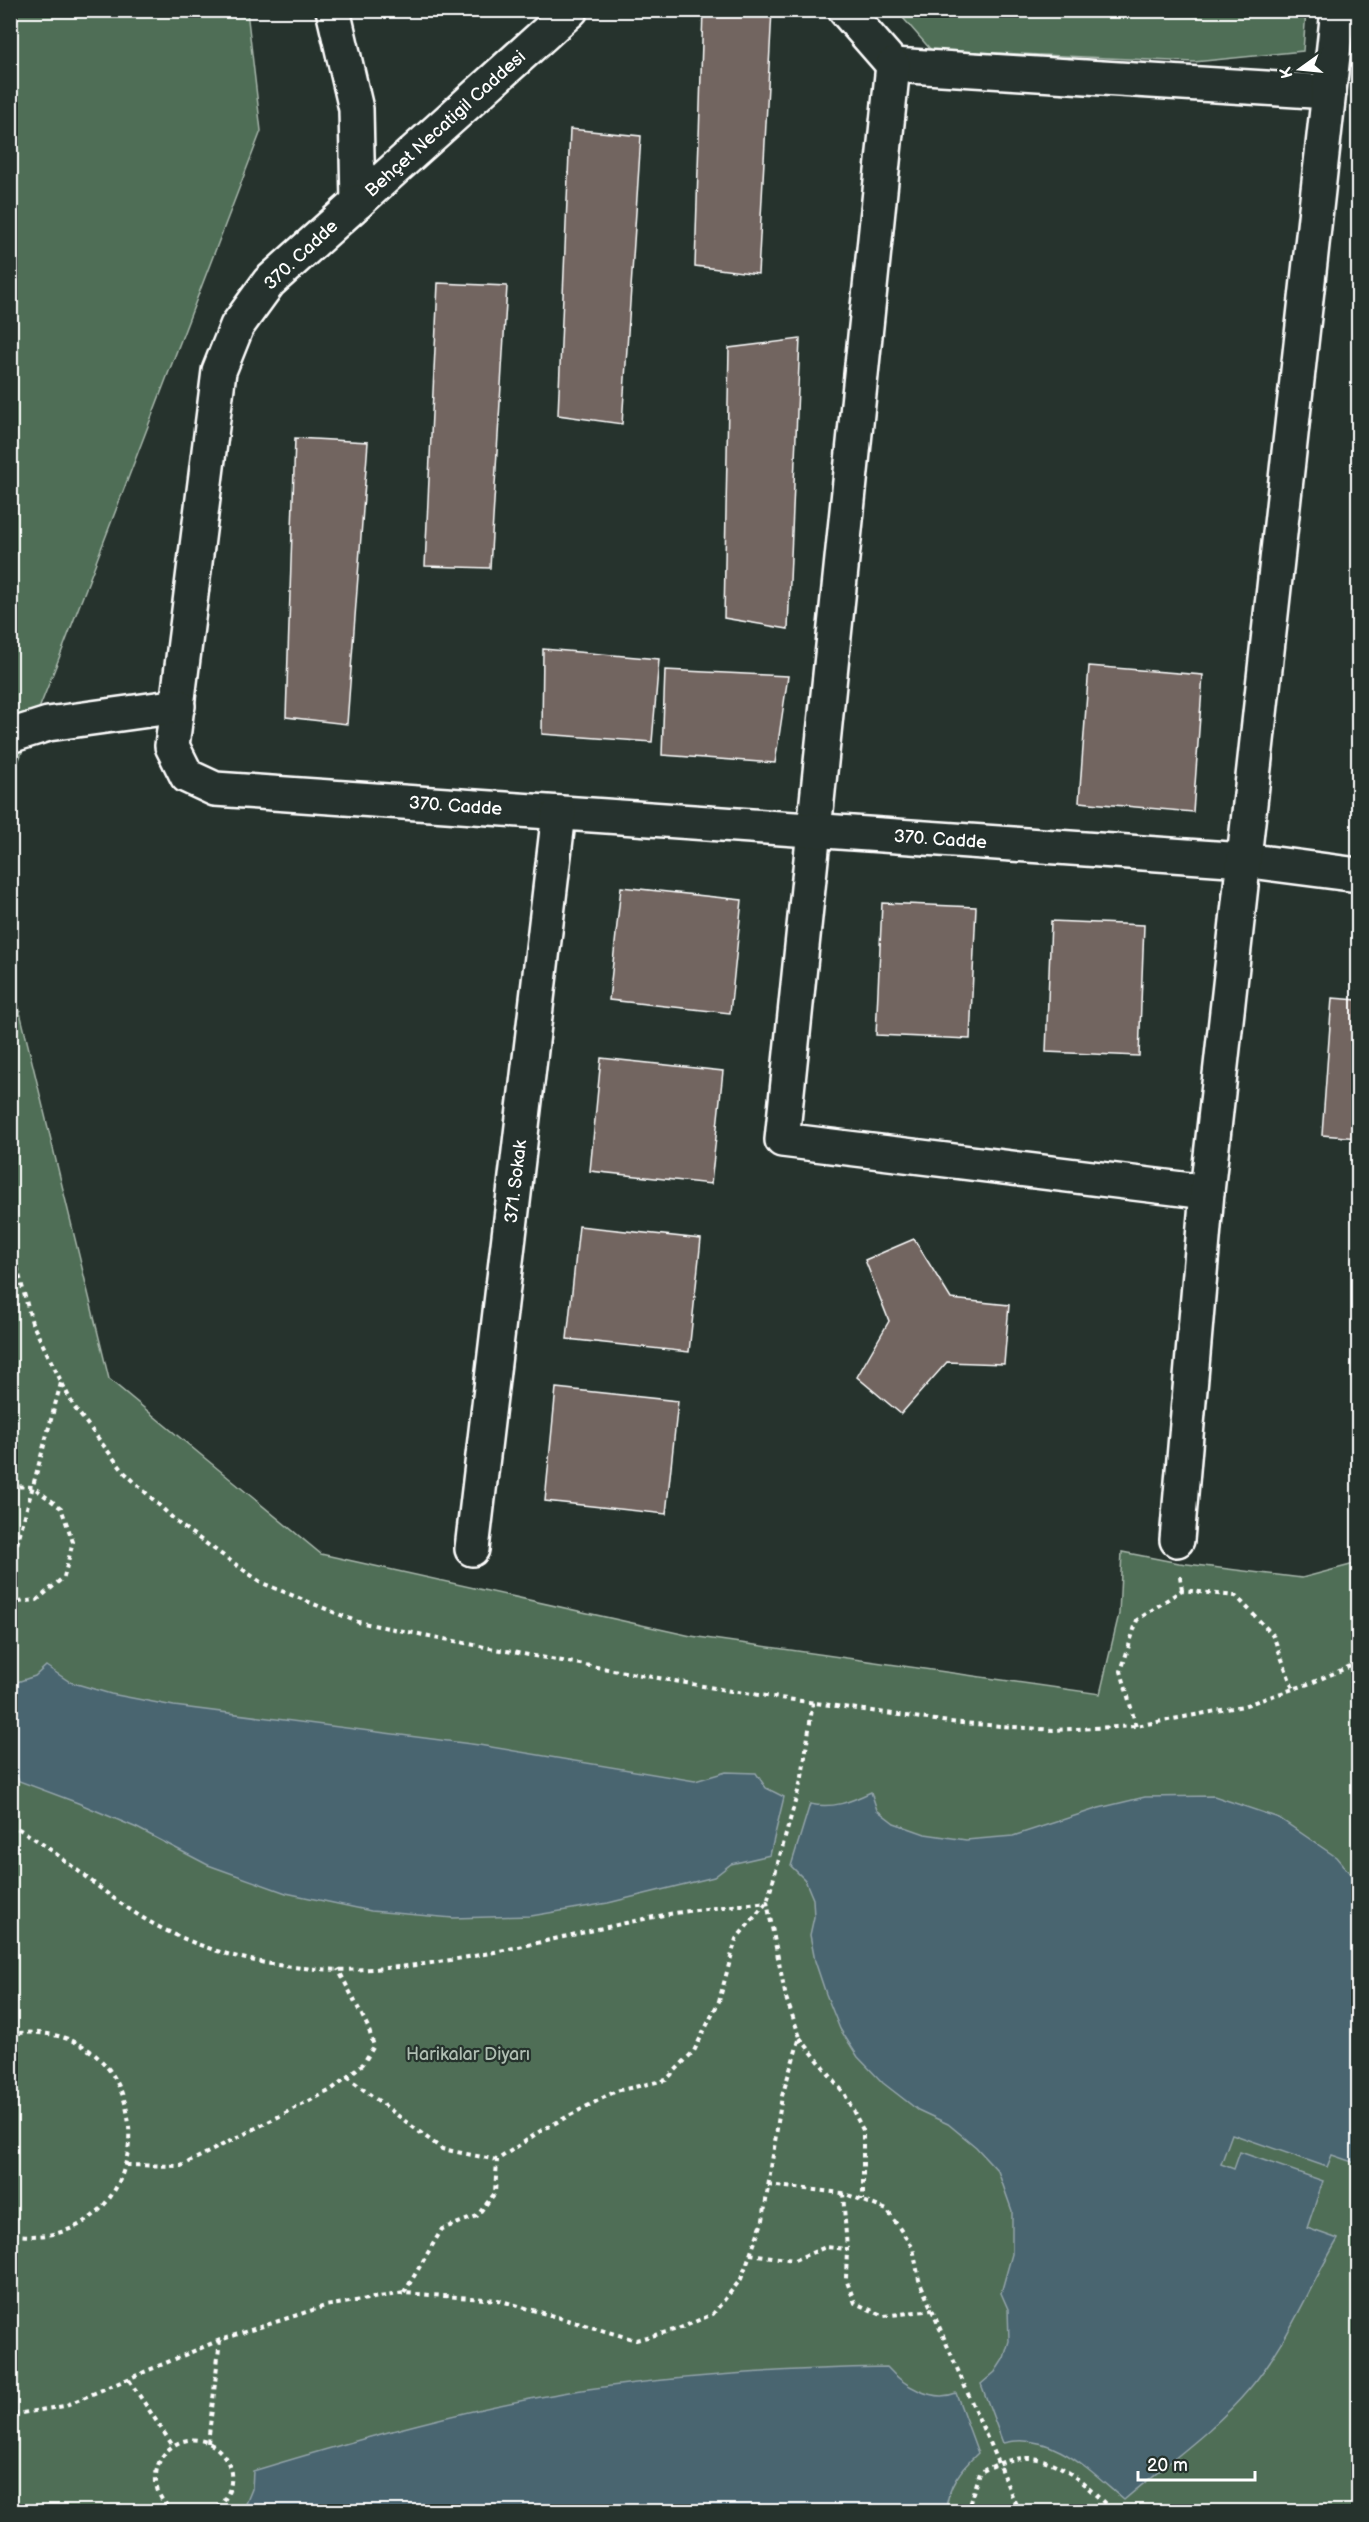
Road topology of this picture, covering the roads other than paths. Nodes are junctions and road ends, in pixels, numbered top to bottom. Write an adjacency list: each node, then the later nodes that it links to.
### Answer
1 (333, 10): 7 (street, Behçet Necatigil Caddesi)
2 (571, 10): 7 (street, Behçet Necatigil Caddesi)
3 (844, 10): 5 (street)
4 (1338, 10): 6 (street)
5 (893, 65): 6 (street); 11 (street)
6 (1329, 92): 12 (street)
7 (358, 202): 8 (street, 370. Cadde)
8 (178, 706): 9 (street); 10 (street, 370. Cadde)
9 (10, 736)
10 (559, 813): 11 (street, 370. Cadde); 16 (street, 371. Sokak)
11 (814, 831): 12 (street, 370. Cadde); 14 (street)
12 (1244, 860): 13 (street, 370. Cadde); 14 (street)
13 (1359, 875)
14 (1207, 1192): 15 (street)
15 (1177, 1540)
16 (472, 1549)

